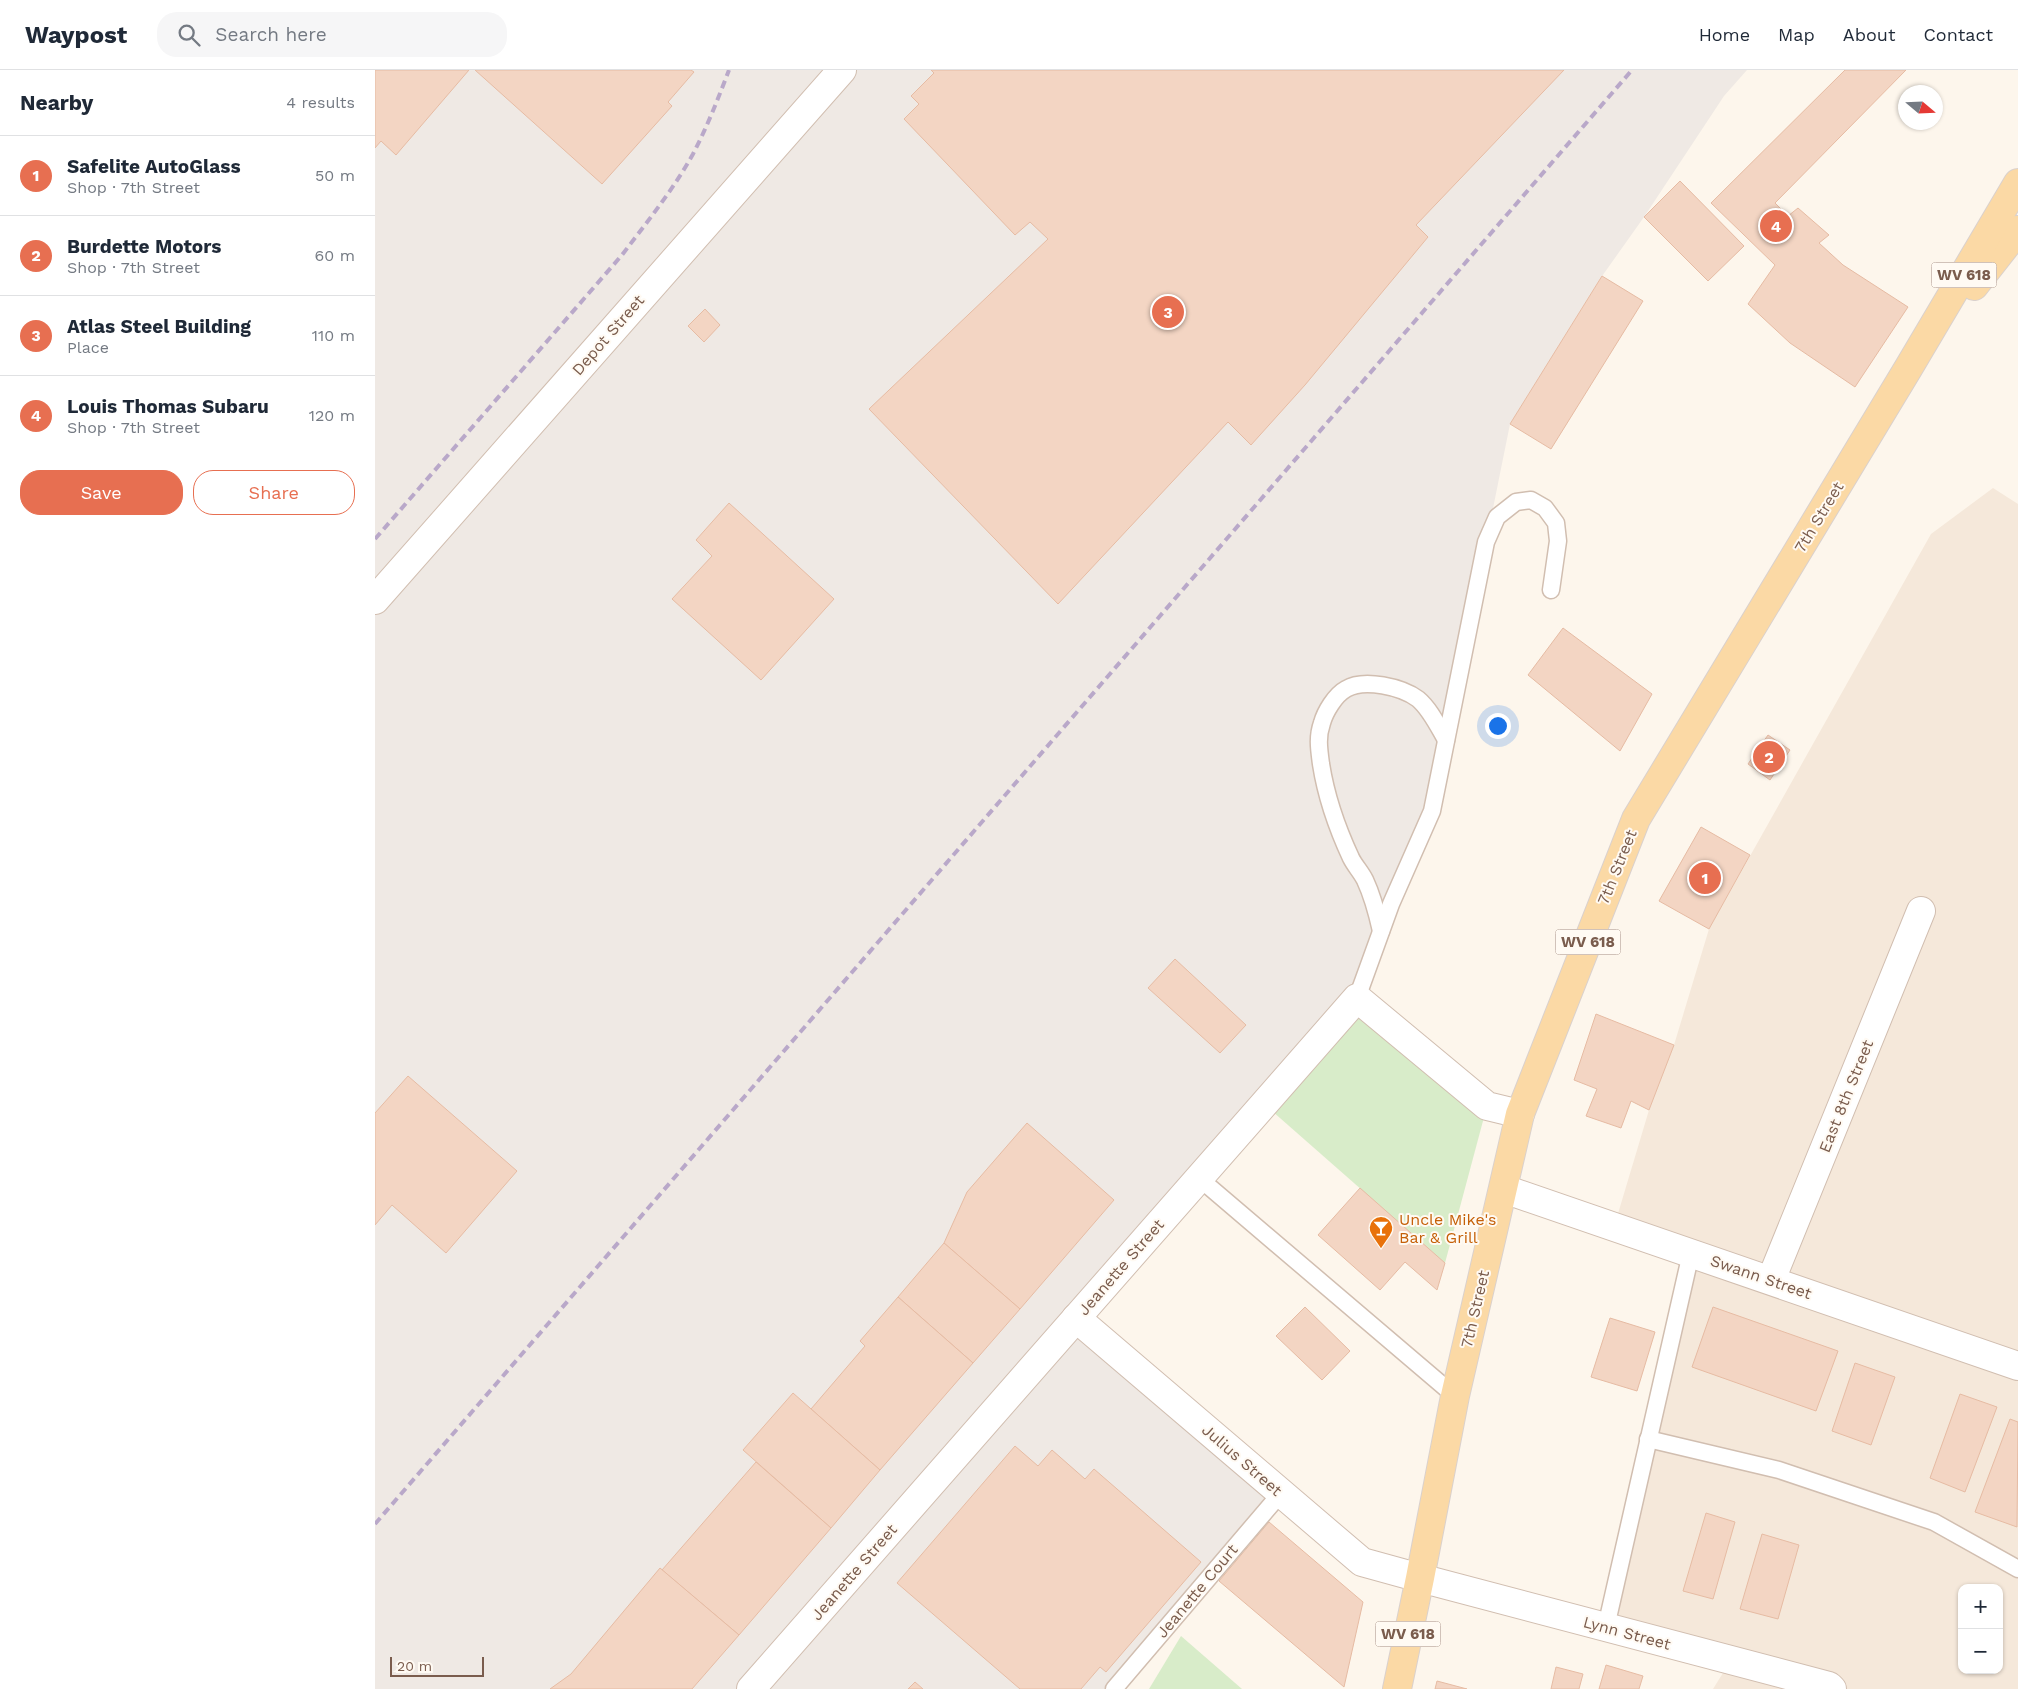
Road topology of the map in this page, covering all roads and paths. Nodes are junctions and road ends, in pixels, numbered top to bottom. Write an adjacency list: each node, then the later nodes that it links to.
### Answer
1 (842, 70): 6 (street, Depot Street)
2 (2018, 183): 4 (main road, 7th Street / WV 618)
3 (2018, 230): 4 (main road, WV 618)
4 (1909, 367): 11 (main road, 7th Street / WV 618)
5 (1551, 590): 7 (lane)
6 (375, 600)
7 (1446, 740): 9 (lane); 9 (lane)
8 (1921, 911): 15 (street, East 8th Street)
9 (1381, 931): 10 (lane)
10 (1357, 998): 11 (street); 12 (street, Jeanette Street)
11 (1519, 1114): 13 (main road, 7th Street / WV 618)
12 (1199, 1178): 16 (street, Jeanette Street); 18 (lane)
13 (1503, 1189): 14 (street, Swann Street); 18 (main road, 7th Street / WV 618)
14 (1691, 1252): 15 (street, Swann Street); 19 (lane)
15 (1771, 1280): 17 (street, Swann Street)
16 (1076, 1318): 20 (street, Julius Street); 24 (street, Jeanette Street)
17 (2018, 1366)
18 (1455, 1396): 22 (main road, 7th Street / WV 618)
19 (1648, 1439): 21 (lane); 23 (lane)
20 (1281, 1493): 22 (street, Julius Street); 25 (lane, Jeanette Court)
21 (2018, 1569)
22 (1420, 1578): 23 (street, Lynn Street); 26 (main road, 7th Street / WV 618)
23 (1606, 1627): 27 (street, Lynn Street)
24 (751, 1689)
25 (1114, 1689)
26 (1397, 1689)
27 (1832, 1689)

